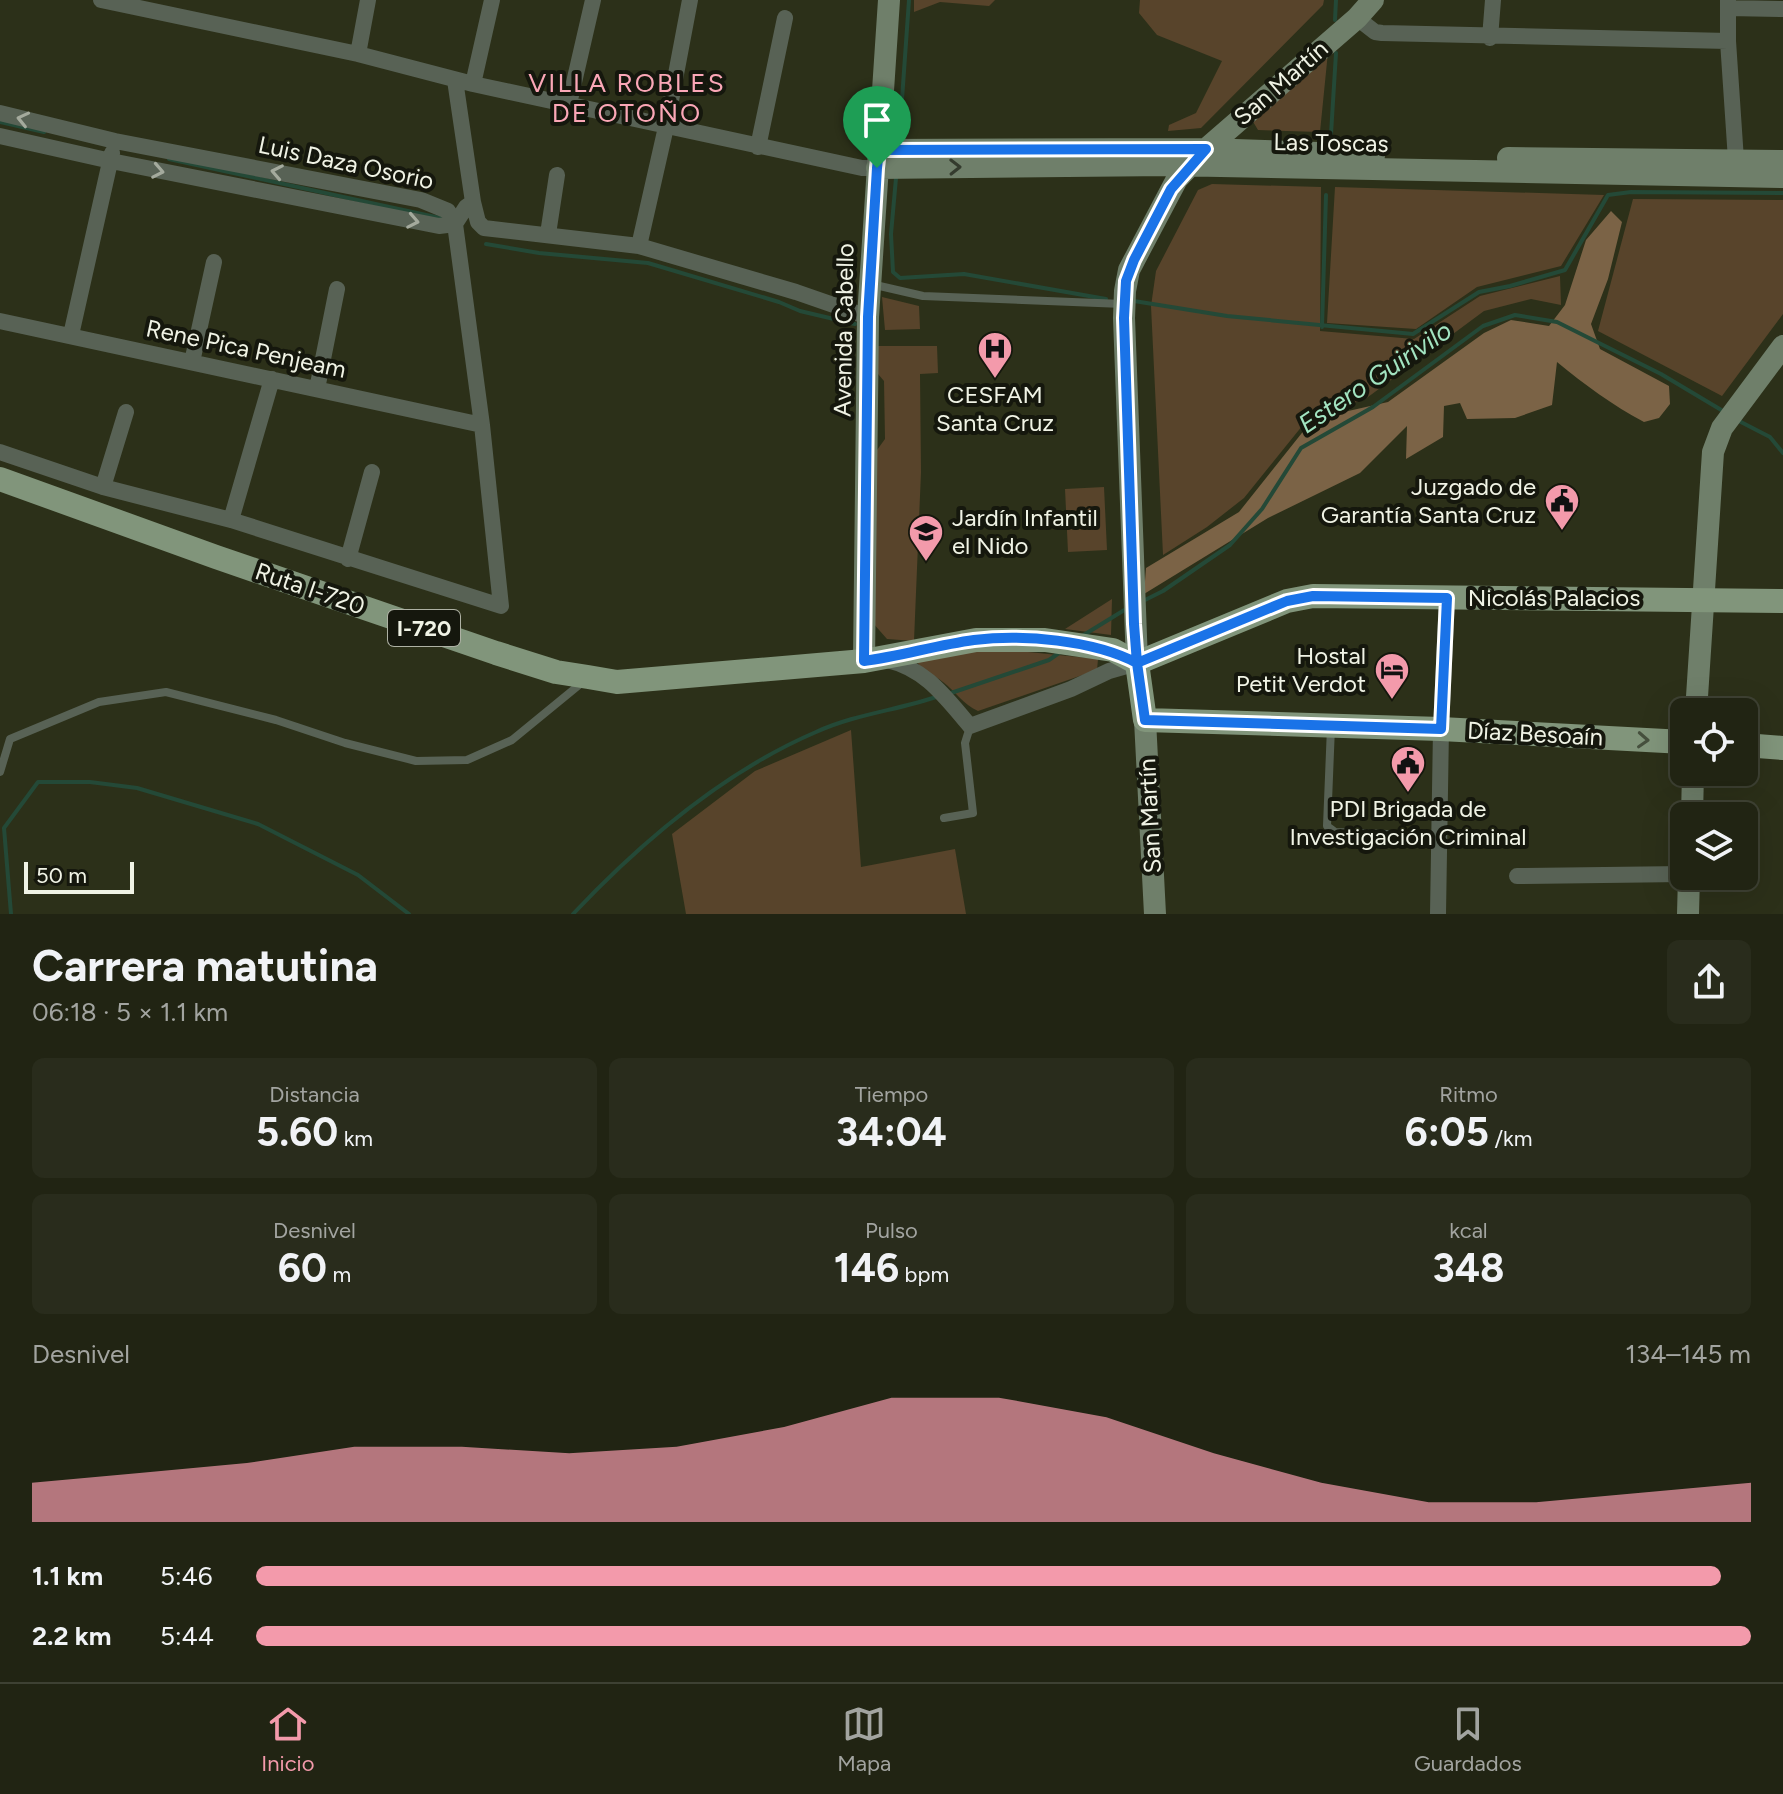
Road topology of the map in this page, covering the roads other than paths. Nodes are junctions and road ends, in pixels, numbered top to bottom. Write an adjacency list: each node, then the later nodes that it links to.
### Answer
1 (101, 0): 14 (street)
2 (368, 0): 14 (street)
3 (492, 0): 16 (street)
4 (593, 0): 17 (street)
5 (690, 0): 19 (street)
6 (889, 0): 24 (street, Avenida Cabello)
7 (1493, 0): 12 (street)
8 (1728, 4): 9 (street); 13 (street)
9 (1774, 6)
10 (1368, 7): 12 (street); 23 (street, San Martín)
11 (785, 18): 22 (street)
12 (1490, 38): 13 (street)
13 (1728, 41): 25 (street)
14 (358, 54): 15 (street)
15 (455, 80): 16 (street); 31 (street)
16 (473, 84): 17 (street)
17 (569, 104): 19 (street)
18 (0, 113): 21 (street, Luis Daza Osorio, one-way to 18)
19 (666, 127): 22 (street); 34 (street)
20 (0, 136): 26 (street, Luis Daza Osorio)
21 (115, 141): 26 (street); 32 (street, Luis Daza Osorio, one-way to 21)
22 (758, 147): 24 (street)
23 (1206, 149): 24 (street, Las Toscas); 25 (street, Las Toscas); 28 (street, San Martín)
24 (878, 159): 28 (street, Las Toscas, one-way to 28); 36 (street, Avenida Cabello)
25 (1736, 160): 27 (street, Las Toscas)
26 (111, 161): 32 (street, Luis Daza Osorio, one-way to 32); 41 (street)
27 (1783, 161)
28 (1189, 165): 30 (street, Las Toscas); 38 (street, San Martín)
29 (557, 175): 33 (street)
30 (1783, 177)
31 (473, 202): 32 (street); 33 (street)
32 (455, 224): 47 (street)
33 (548, 234): 34 (street)
34 (639, 246): 39 (street)
35 (214, 262): 43 (street)
36 (869, 284): 38 (lane); 39 (street, Avenida Cabello)
37 (337, 289): 45 (street)
38 (1124, 304): 58 (street, San Martín)
39 (868, 317): 57 (street, Avenida Cabello)
40 (0, 321): 41 (street, Rene Pica Penjeam)
41 (71, 335): 43 (street, Rene Pica Penjeam)
42 (1783, 346): 55 (street)
43 (192, 362): 44 (street, Rene Pica Penjeam)
44 (272, 379): 45 (street, Rene Pica Penjeam); 52 (street)
45 (317, 389): 47 (street, Rene Pica Penjeam)
46 (126, 412): 51 (street)
47 (482, 425): 53 (street)
48 (0, 452): 51 (street)
49 (372, 472): 53 (street)
50 (0, 479): 59 (main road, Ruta I-720 / I-720)
51 (103, 487): 52 (street)
52 (231, 520): 53 (street)
53 (348, 559)
54 (1447, 598): 55 (main road, Nicolás Palacios); 58 (main road, Nicolás Palacios); 64 (street)
55 (1704, 599): 56 (main road, Nicolás Palacios); 60 (street)
56 (1783, 601)
57 (873, 660): 58 (main road, I-720); 59 (main road, Ruta I-720 / I-720); 62 (street)
58 (1137, 663): 61 (main road, San Martín); 62 (street)
59 (588, 677): 68 (lane)
60 (1697, 698)
61 (1145, 720): 63 (main road, Díaz Besoaín); 74 (street, San Martín)
62 (970, 726): 69 (lane)
63 (1331, 726): 64 (main road, Díaz Besoaín); 70 (lane)
64 (1441, 729): 65 (main road, Díaz Besoaín, one-way to 65); 70 (street)
65 (1670, 741)
66 (1758, 746): 67 (main road)
67 (1783, 748)
68 (0, 772)
69 (944, 818)
70 (1439, 836): 75 (street)
71 (1670, 875): 72 (street)
72 (1517, 876)
73 (1687, 890): 76 (street)
74 (1155, 914)
75 (1438, 914)
76 (1688, 914)

